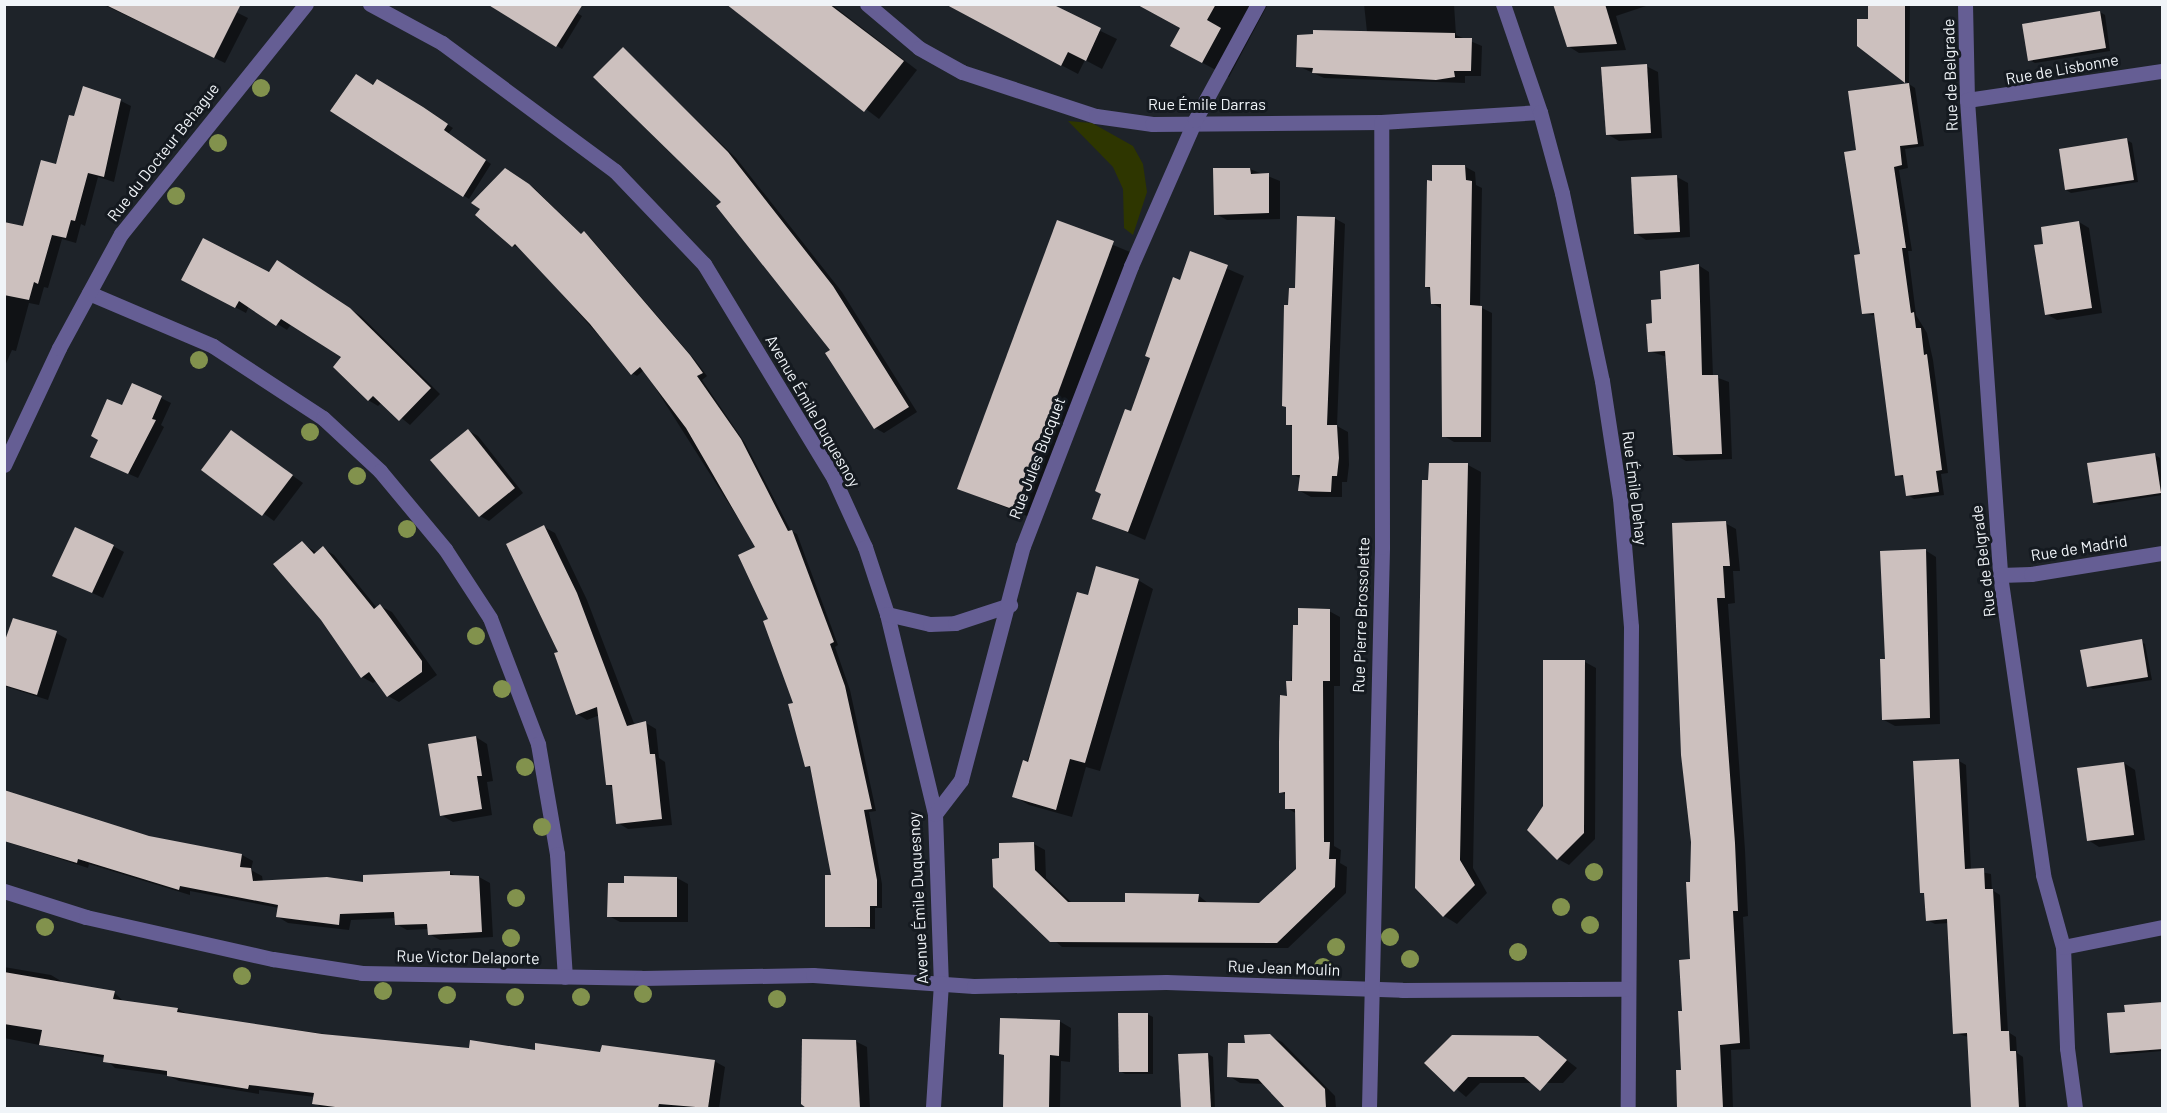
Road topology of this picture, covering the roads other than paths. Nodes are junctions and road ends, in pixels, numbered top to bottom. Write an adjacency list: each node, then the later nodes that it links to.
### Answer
1 (306, 4): 12 (street, Rue du Docteur Behague)
2 (370, 4): 17 (street, Avenue Émile Duquesnoy)
3 (867, 4): 10 (street, Rue Émile Darras)
4 (1258, 4): 10 (street, Rue Jules Bucquet)
5 (1503, 4): 9 (street, Rue Émile Dehay)
6 (1965, 4): 8 (street, Rue de Belgrade)
7 (2163, 71): 8 (street, Rue de Lisbonne)
8 (1967, 99): 15 (street, Rue de Belgrade)
9 (1540, 112): 11 (street, Rue Émile Darras); 25 (street, Rue Émile Dehay)
10 (1195, 120): 11 (street, Rue Émile Darras); 16 (street, Rue Jules Bucquet)
11 (1381, 122): 24 (street, Rue Pierre Brossolette)
12 (89, 293): 13 (street, Rue du Docteur Behague); 22 (street)
13 (4, 465)
14 (2163, 554): 15 (street, Rue de Madrid)
15 (2000, 575): 21 (street, Rue de Belgrade)
16 (1010, 605): 17 (street); 18 (street, Rue Jules Bucquet)
17 (887, 614): 18 (street, Avenue Émile Duquesnoy)
18 (935, 814): 23 (street, Avenue Émile Duquesnoy)
19 (4, 891): 22 (street, Rue Victor Delaporte)
20 (2163, 927): 21 (street)
21 (2063, 946): 29 (street, Rue de Belgrade)
22 (565, 977): 23 (street, Rue Victor Delaporte)
23 (941, 983): 24 (street, Rue Jean Moulin); 26 (street, Avenue Émile Duquesnoy)
24 (1372, 989): 25 (street, Rue Jean Moulin); 27 (street, Rue Pierre Brossolette)
25 (1626, 989): 28 (street, Rue Émile Dehay)
26 (933, 1108)
27 (1369, 1108)
28 (1628, 1108)
29 (2075, 1108)

